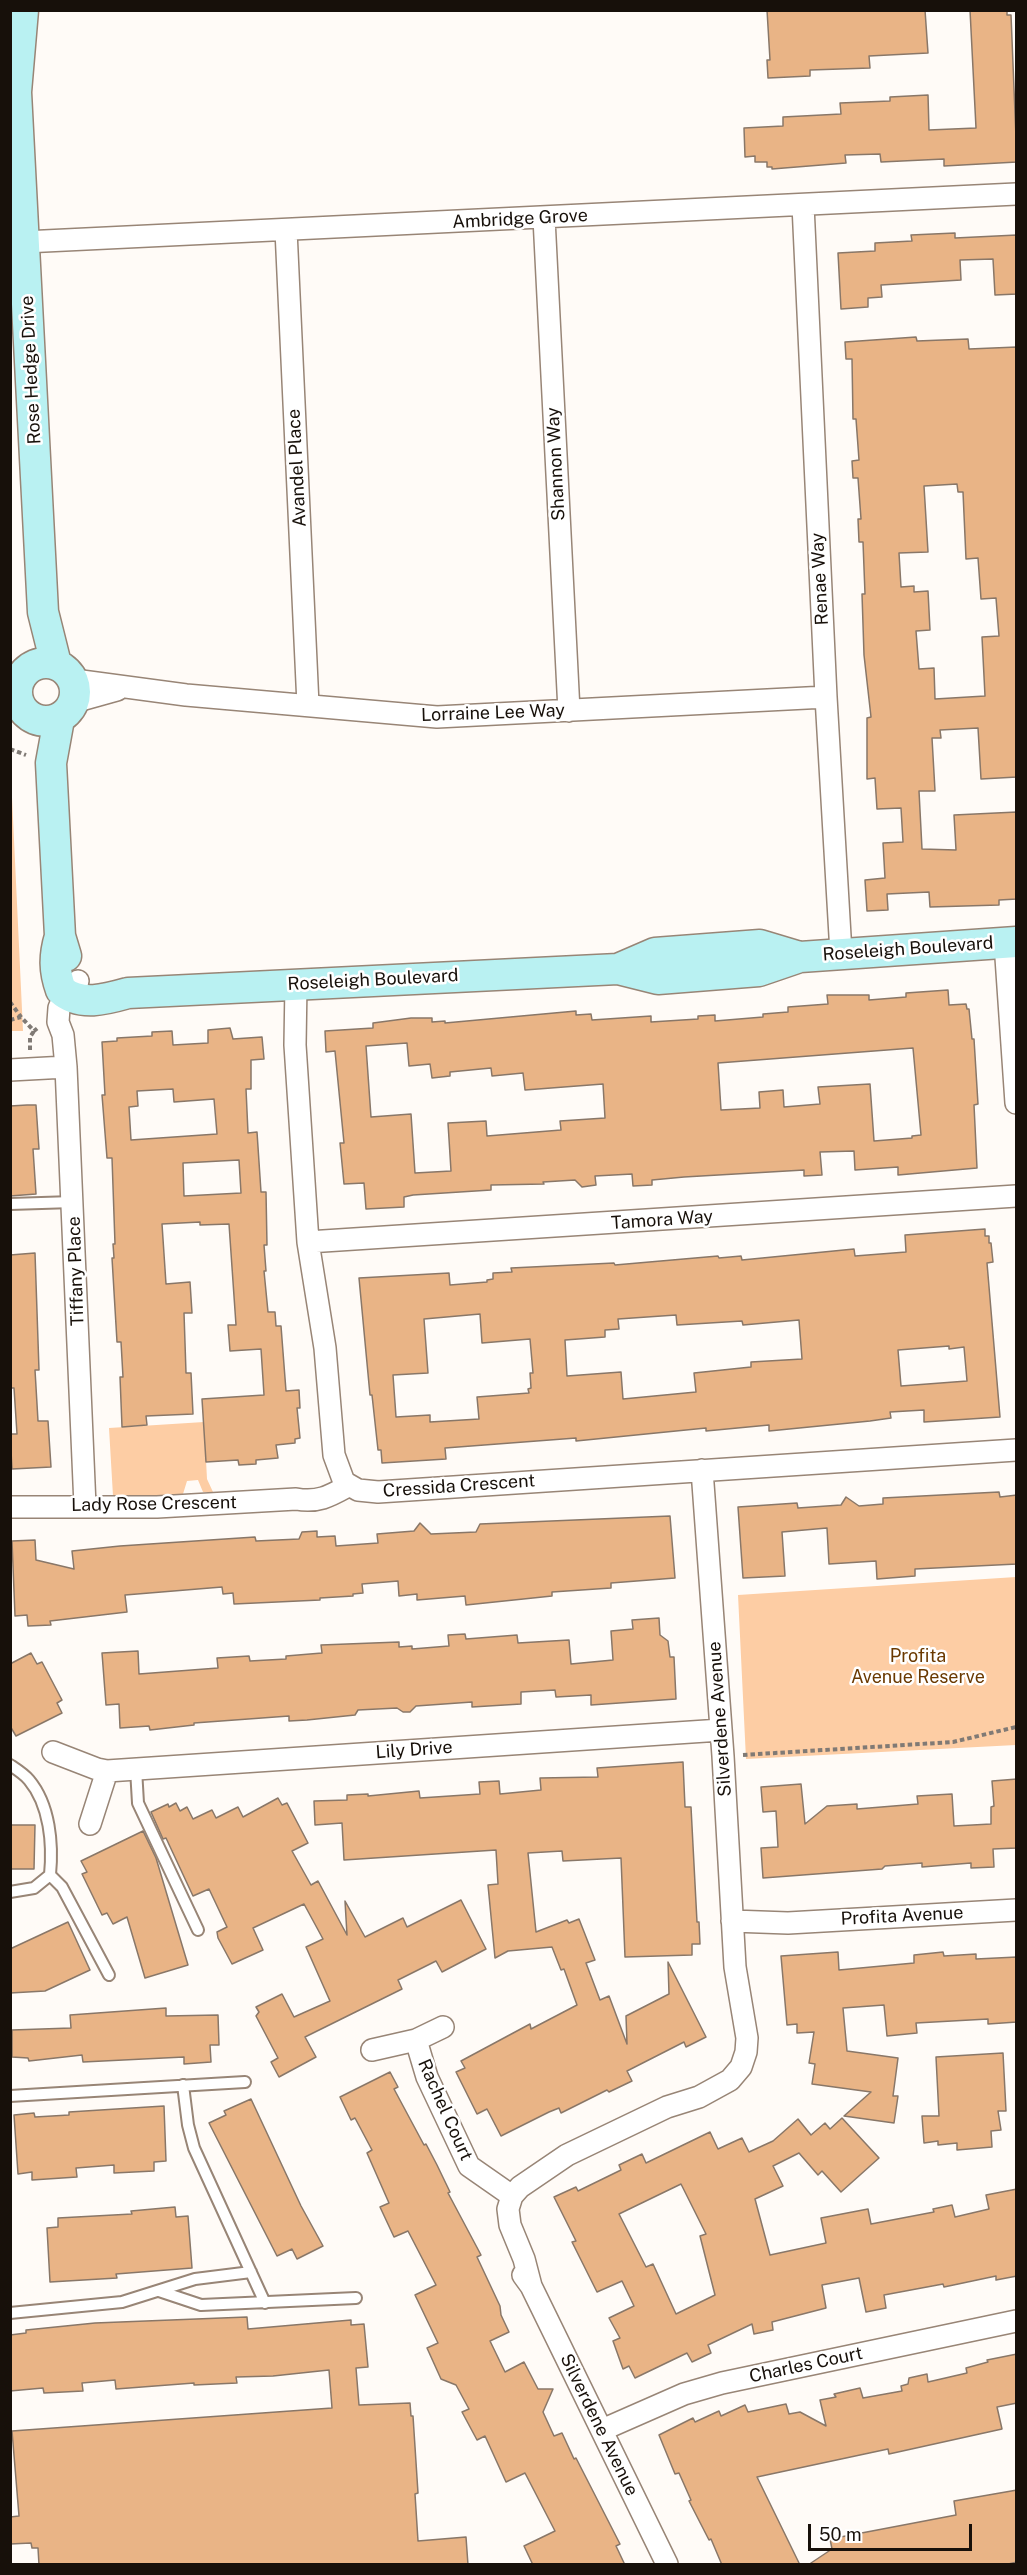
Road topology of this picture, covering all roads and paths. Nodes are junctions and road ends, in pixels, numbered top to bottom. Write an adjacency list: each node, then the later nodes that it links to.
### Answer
1 (23, 10): 2 (street, Rose Hedge Drive)
2 (13, 80): 7 (street, Rose Hedge Drive)
3 (1017, 194): 4 (street, Ambridge Grove)
4 (803, 205): 5 (street, Ambridge Grove); 9 (street, Renae Way)
5 (544, 218): 6 (street, Ambridge Grove); 11 (street, Shannon Way)
6 (286, 230): 7 (street, Ambridge Grove); 10 (street, Avandel Place)
7 (24, 242): 8 (street, Rose Hedge Drive)
8 (39, 693): 10 (street, Lorraine Lee Way); 15 (street)
9 (826, 697): 11 (street, Lorraine Lee Way); 13 (street, Renae Way)
10 (308, 705): 11 (street, Lorraine Lee Way)
11 (569, 711)
12 (1011, 943): 13 (street, Roseleigh Boulevard); 20 (street)
13 (841, 953): 14 (street, Roseleigh Boulevard)
14 (290, 984): 15 (street, Roseleigh Boulevard); 24 (street)
15 (73, 991): 18 (street, Tiffany Place)
16 (10, 1002): 17 (path)
17 (21, 1017)
18 (66, 1067): 19 (street); 22 (street, Tiffany Place)
19 (10, 1070)
20 (1017, 1103)
21 (1017, 1196): 24 (street, Tamora Way)
22 (73, 1202): 23 (lane); 28 (street, Tiffany Place)
23 (10, 1204)
24 (308, 1242): 27 (street)
25 (1017, 1450): 26 (street, Cressida Crescent)
26 (702, 1470): 27 (street, Cressida Crescent); 31 (street, Silverdene Avenue)
27 (344, 1481): 28 (street, Lady Rose Crescent)
28 (85, 1506): 29 (street, Lady Rose Crescent)
29 (10, 1507)
30 (1017, 1727): 33 (path)
31 (721, 1730): 33 (street, Silverdene Avenue); 35 (street, Lily Drive)
32 (53, 1752): 36 (street, Lily Drive)
33 (723, 1756): 41 (street, Silverdene Avenue)
34 (10, 1765): 38 (lane)
35 (136, 1769): 36 (street, Lily Drive); 42 (lane)
36 (107, 1771): 37 (street)
37 (90, 1824)
38 (50, 1875): 39 (lane); 43 (lane)
39 (10, 1893)
40 (1017, 1910): 41 (street, Profita Avenue)
41 (732, 1927): 50 (street, Silverdene Avenue)
42 (198, 1930)
43 (109, 1975)
44 (443, 2027): 45 (street, Rachel Court)
45 (416, 2040): 46 (street, Rachel Court); 50 (street, Rachel Court)
46 (372, 2050)
47 (245, 2082): 48 (lane)
48 (183, 2085): 49 (lane); 51 (lane)
49 (10, 2096)
50 (507, 2193): 57 (street, Silverdene Avenue)
51 (251, 2272): 52 (lane); 54 (lane)
52 (159, 2291): 54 (lane); 55 (lane)
53 (356, 2298): 54 (lane)
54 (265, 2303)
55 (10, 2313)
56 (1017, 2320): 57 (street, Charles Court)
57 (602, 2430): 58 (street, Silverdene Avenue)
58 (667, 2565)

